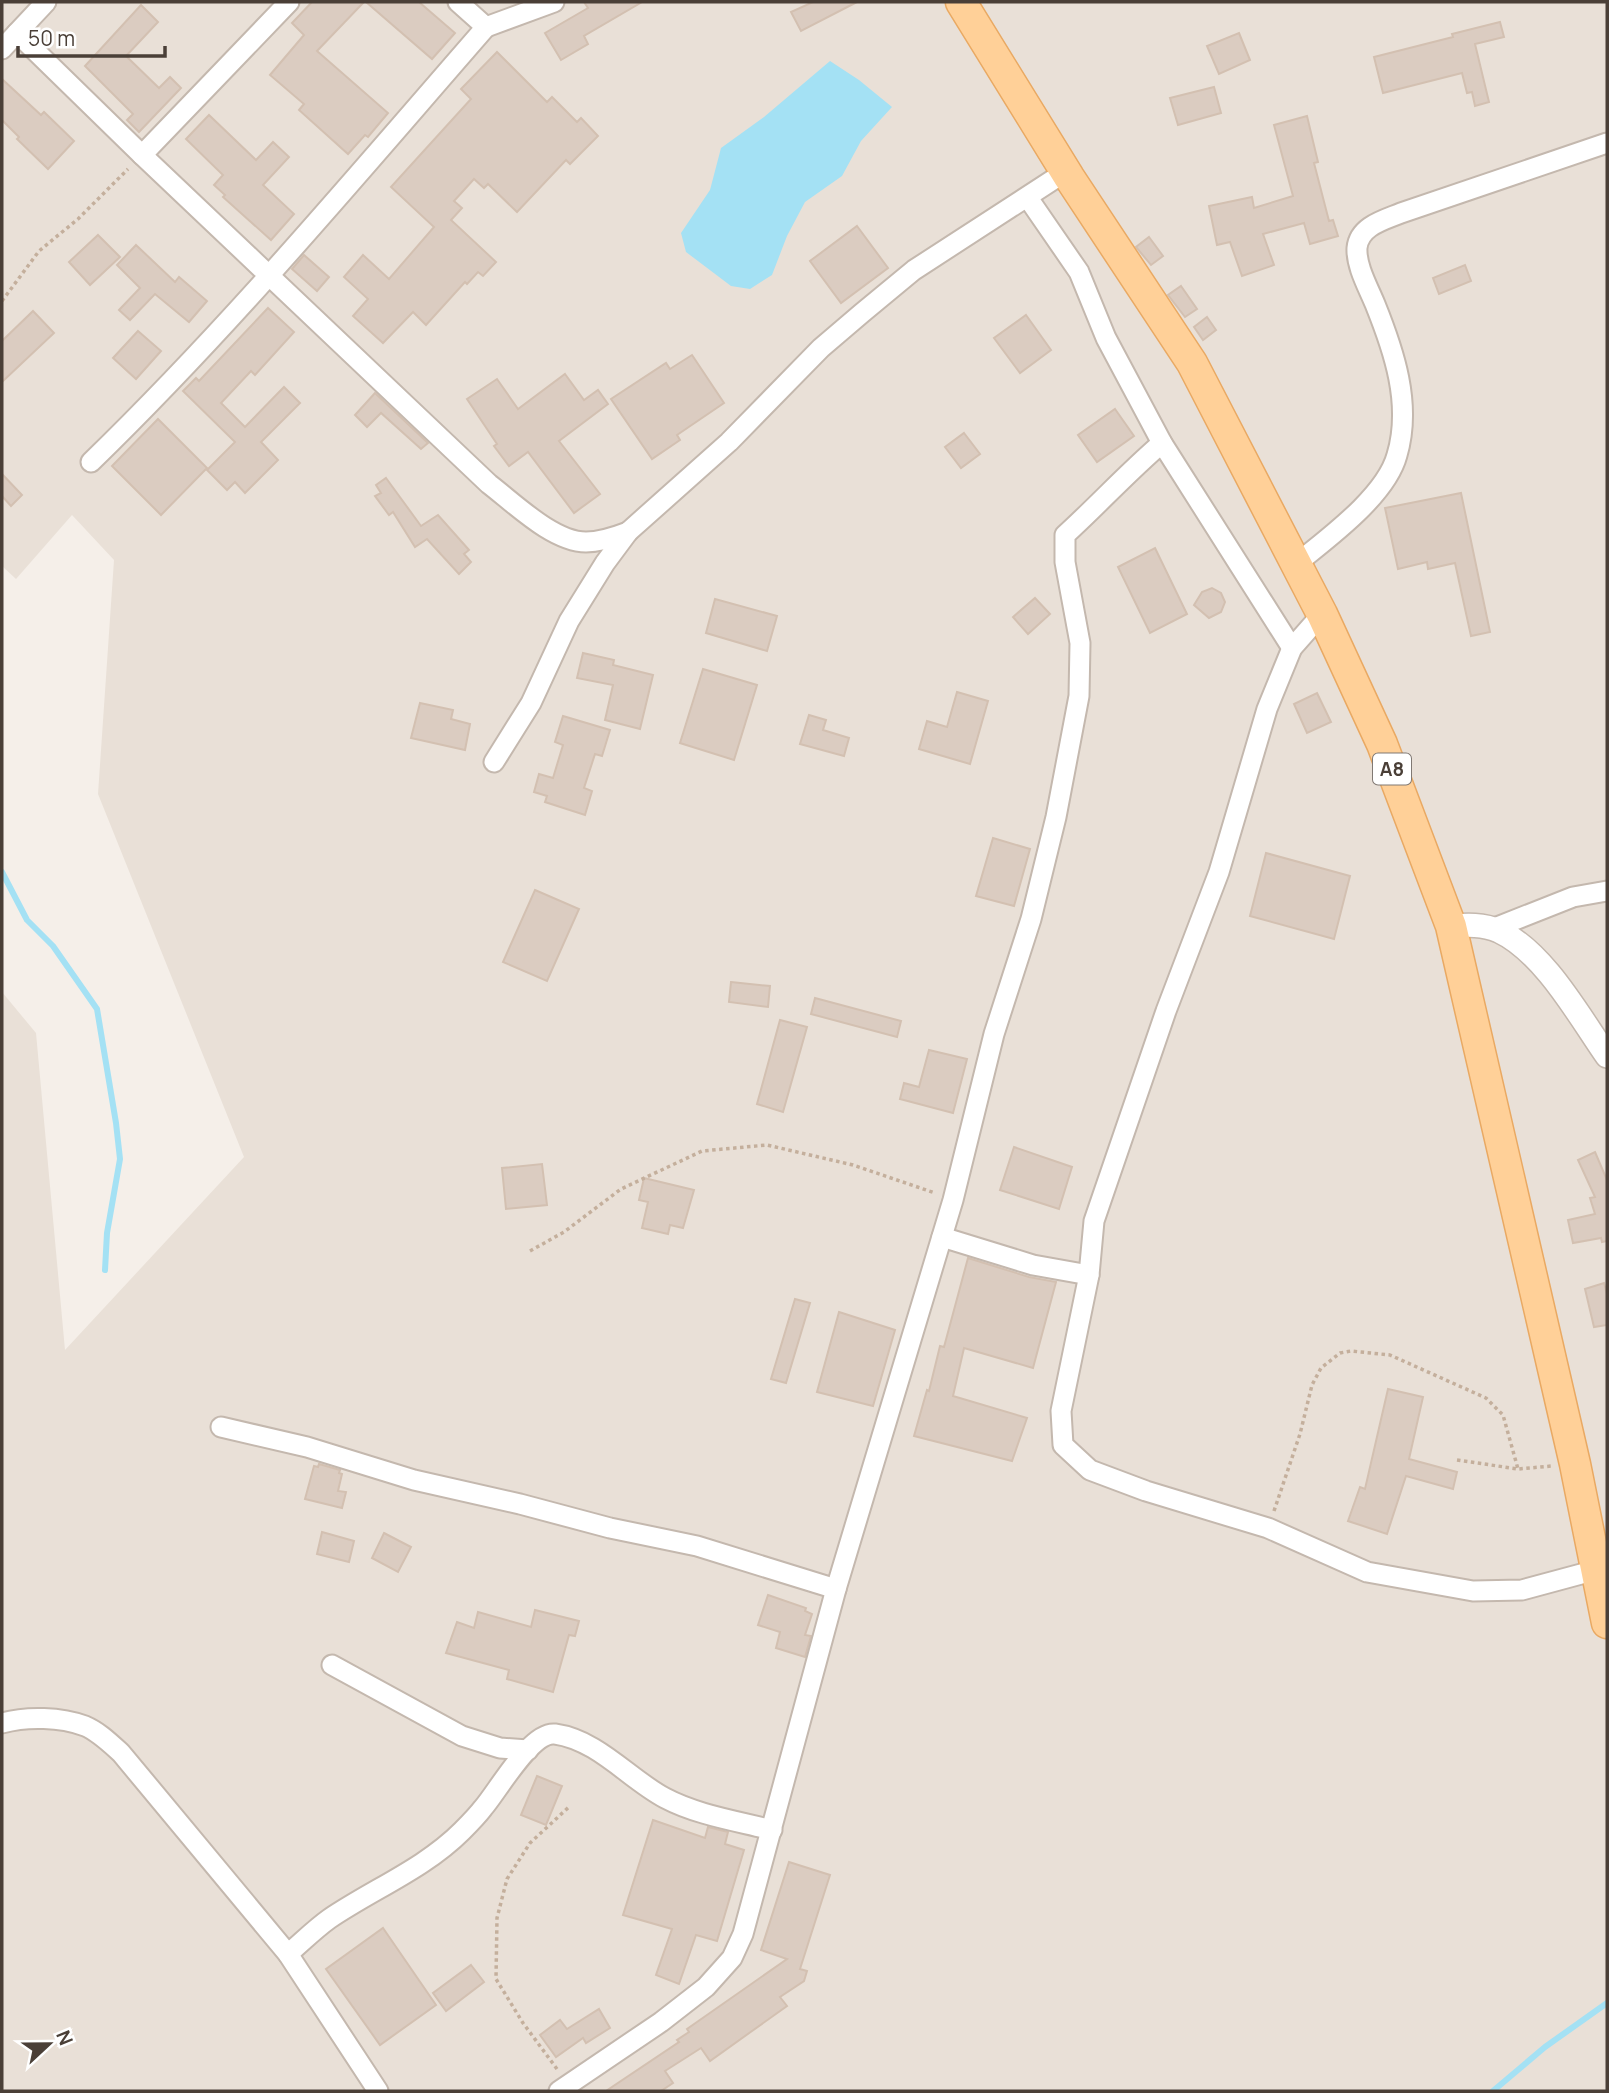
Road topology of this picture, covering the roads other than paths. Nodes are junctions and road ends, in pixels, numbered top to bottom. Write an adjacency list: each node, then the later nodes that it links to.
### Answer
1 (46, 2): 7 (street)
2 (289, 2): 10 (street)
3 (458, 2): 6 (street)
4 (554, 2): 6 (street)
5 (961, 2): 11 (main road, A8)
6 (486, 27): 13 (street)
7 (17, 33): 8 (street); 10 (street)
8 (2, 49)
9 (1607, 143): 17 (street)
10 (142, 155): 13 (street)
11 (1065, 172): 12 (street); 17 (main road, A8)
12 (1028, 198): 14 (street); 16 (street)
13 (270, 275): 15 (street); 16 (street)
14 (1162, 443): 19 (street); 25 (street)
15 (91, 462)
16 (628, 532): 20 (street)
17 (1296, 564): 18 (main road, A8)
18 (1322, 614): 19 (street); 22 (main road, A8)
19 (1292, 648): 26 (street)
20 (494, 762)
21 (1607, 891): 23 (street)
22 (1451, 926): 23 (street); 28 (main road, A8)
23 (1492, 929): 24 (street)
24 (1607, 1056)
25 (942, 1237): 26 (street); 29 (street)
26 (1089, 1275): 28 (street)
27 (221, 1427): 29 (street)
28 (1597, 1570): 30 (main road, A8)
29 (836, 1589): 34 (street)
30 (1607, 1623)
31 (332, 1665): 33 (street)
32 (2, 1723): 35 (street)
33 (528, 1750): 34 (street); 35 (street)
34 (772, 1830): 36 (street)
35 (288, 1954): 37 (street)
36 (564, 2088)
37 (378, 2091)

